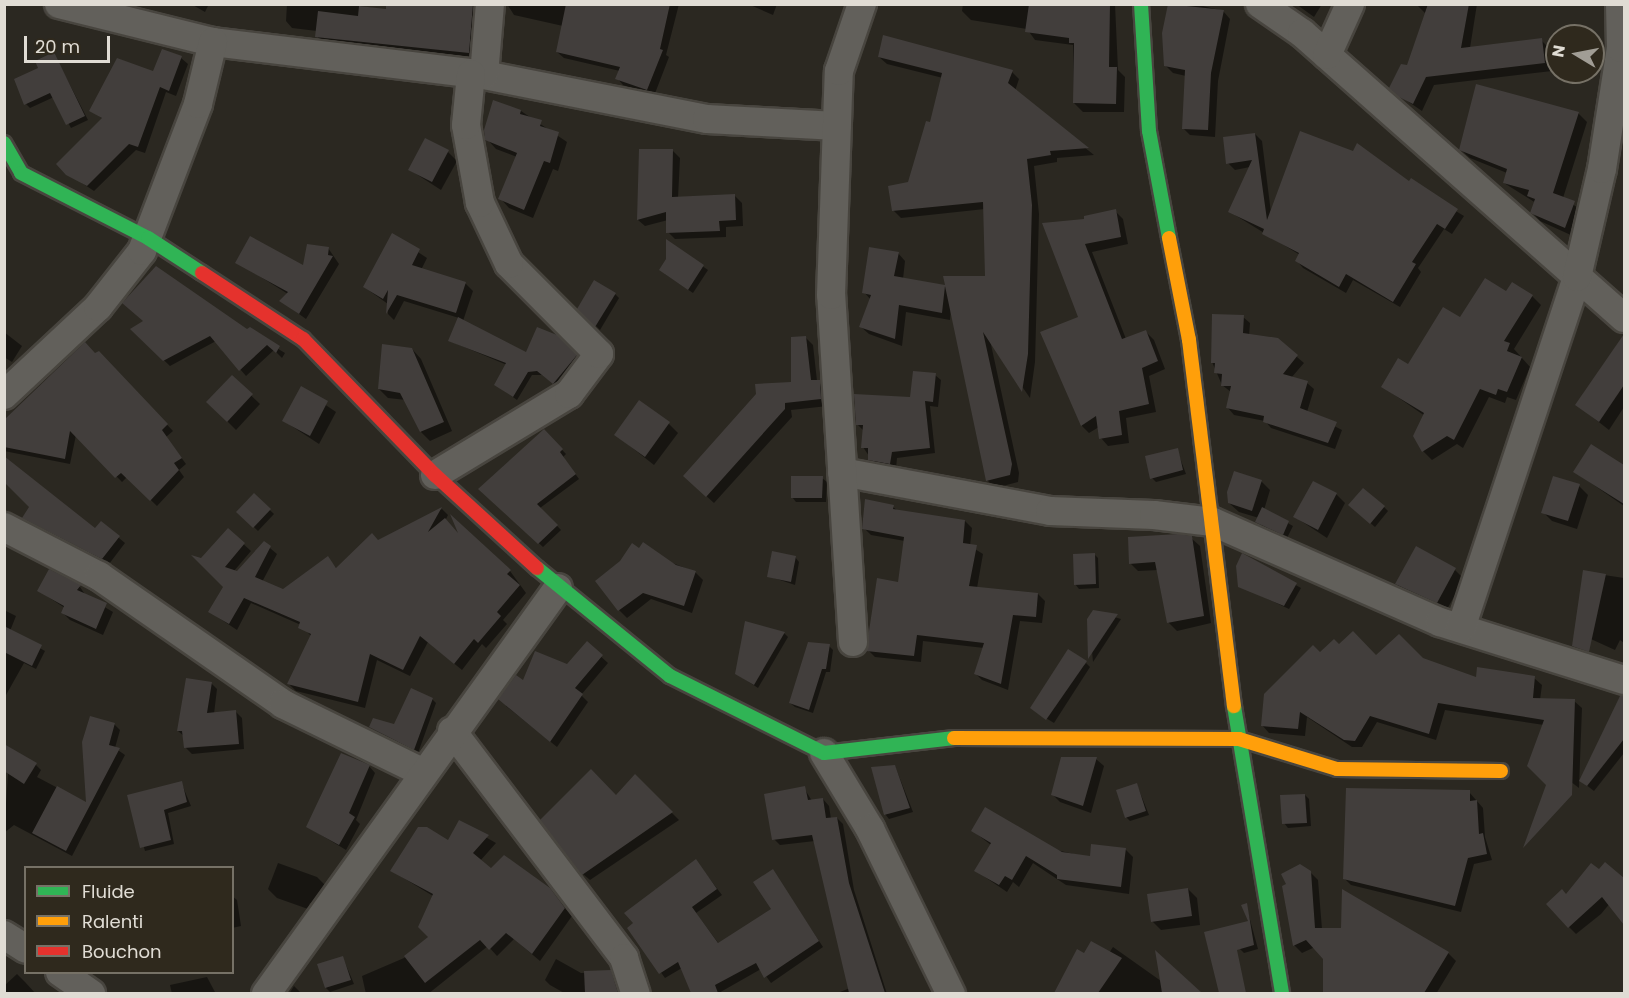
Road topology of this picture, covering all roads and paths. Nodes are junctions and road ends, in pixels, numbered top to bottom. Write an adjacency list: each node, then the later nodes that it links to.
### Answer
1 (59, 4): 8 (street)
2 (490, 4): 11 (street)
3 (862, 4): 12 (street)
4 (1141, 4): 21 (street)
5 (1260, 4): 10 (street)
6 (1350, 4): 10 (street)
7 (1620, 4): 14 (street)
8 (122, 11): 9 (street)
9 (213, 42): 11 (street); 15 (street)
10 (1327, 55): 16 (street)
11 (477, 75): 12 (street); 20 (street)
12 (837, 126): 19 (street)
13 (4, 144): 15 (street)
14 (1614, 154): 16 (street)
15 (148, 238): 18 (street); 20 (street)
16 (1577, 277): 17 (street); 24 (street)
17 (1624, 318)
18 (4, 395)
19 (842, 472): 21 (street); 25 (street)
20 (435, 474): 23 (street)
21 (1213, 522): 24 (street); 28 (street)
22 (4, 527): 31 (street)
23 (558, 588): 27 (street); 29 (street)
24 (1461, 628): 26 (street)
25 (853, 642)
26 (1624, 680)
27 (452, 731): 31 (street); 37 (street)
28 (1239, 740): 29 (street); 30 (street); 39 (street)
29 (824, 753): 38 (street)
30 (1501, 771)
31 (422, 772): 36 (street)
32 (4, 935): 33 (street)
33 (24, 948)
34 (63, 974): 35 (street)
35 (91, 993)
36 (266, 993)
37 (636, 993)
38 (951, 993)
39 (1282, 993)

